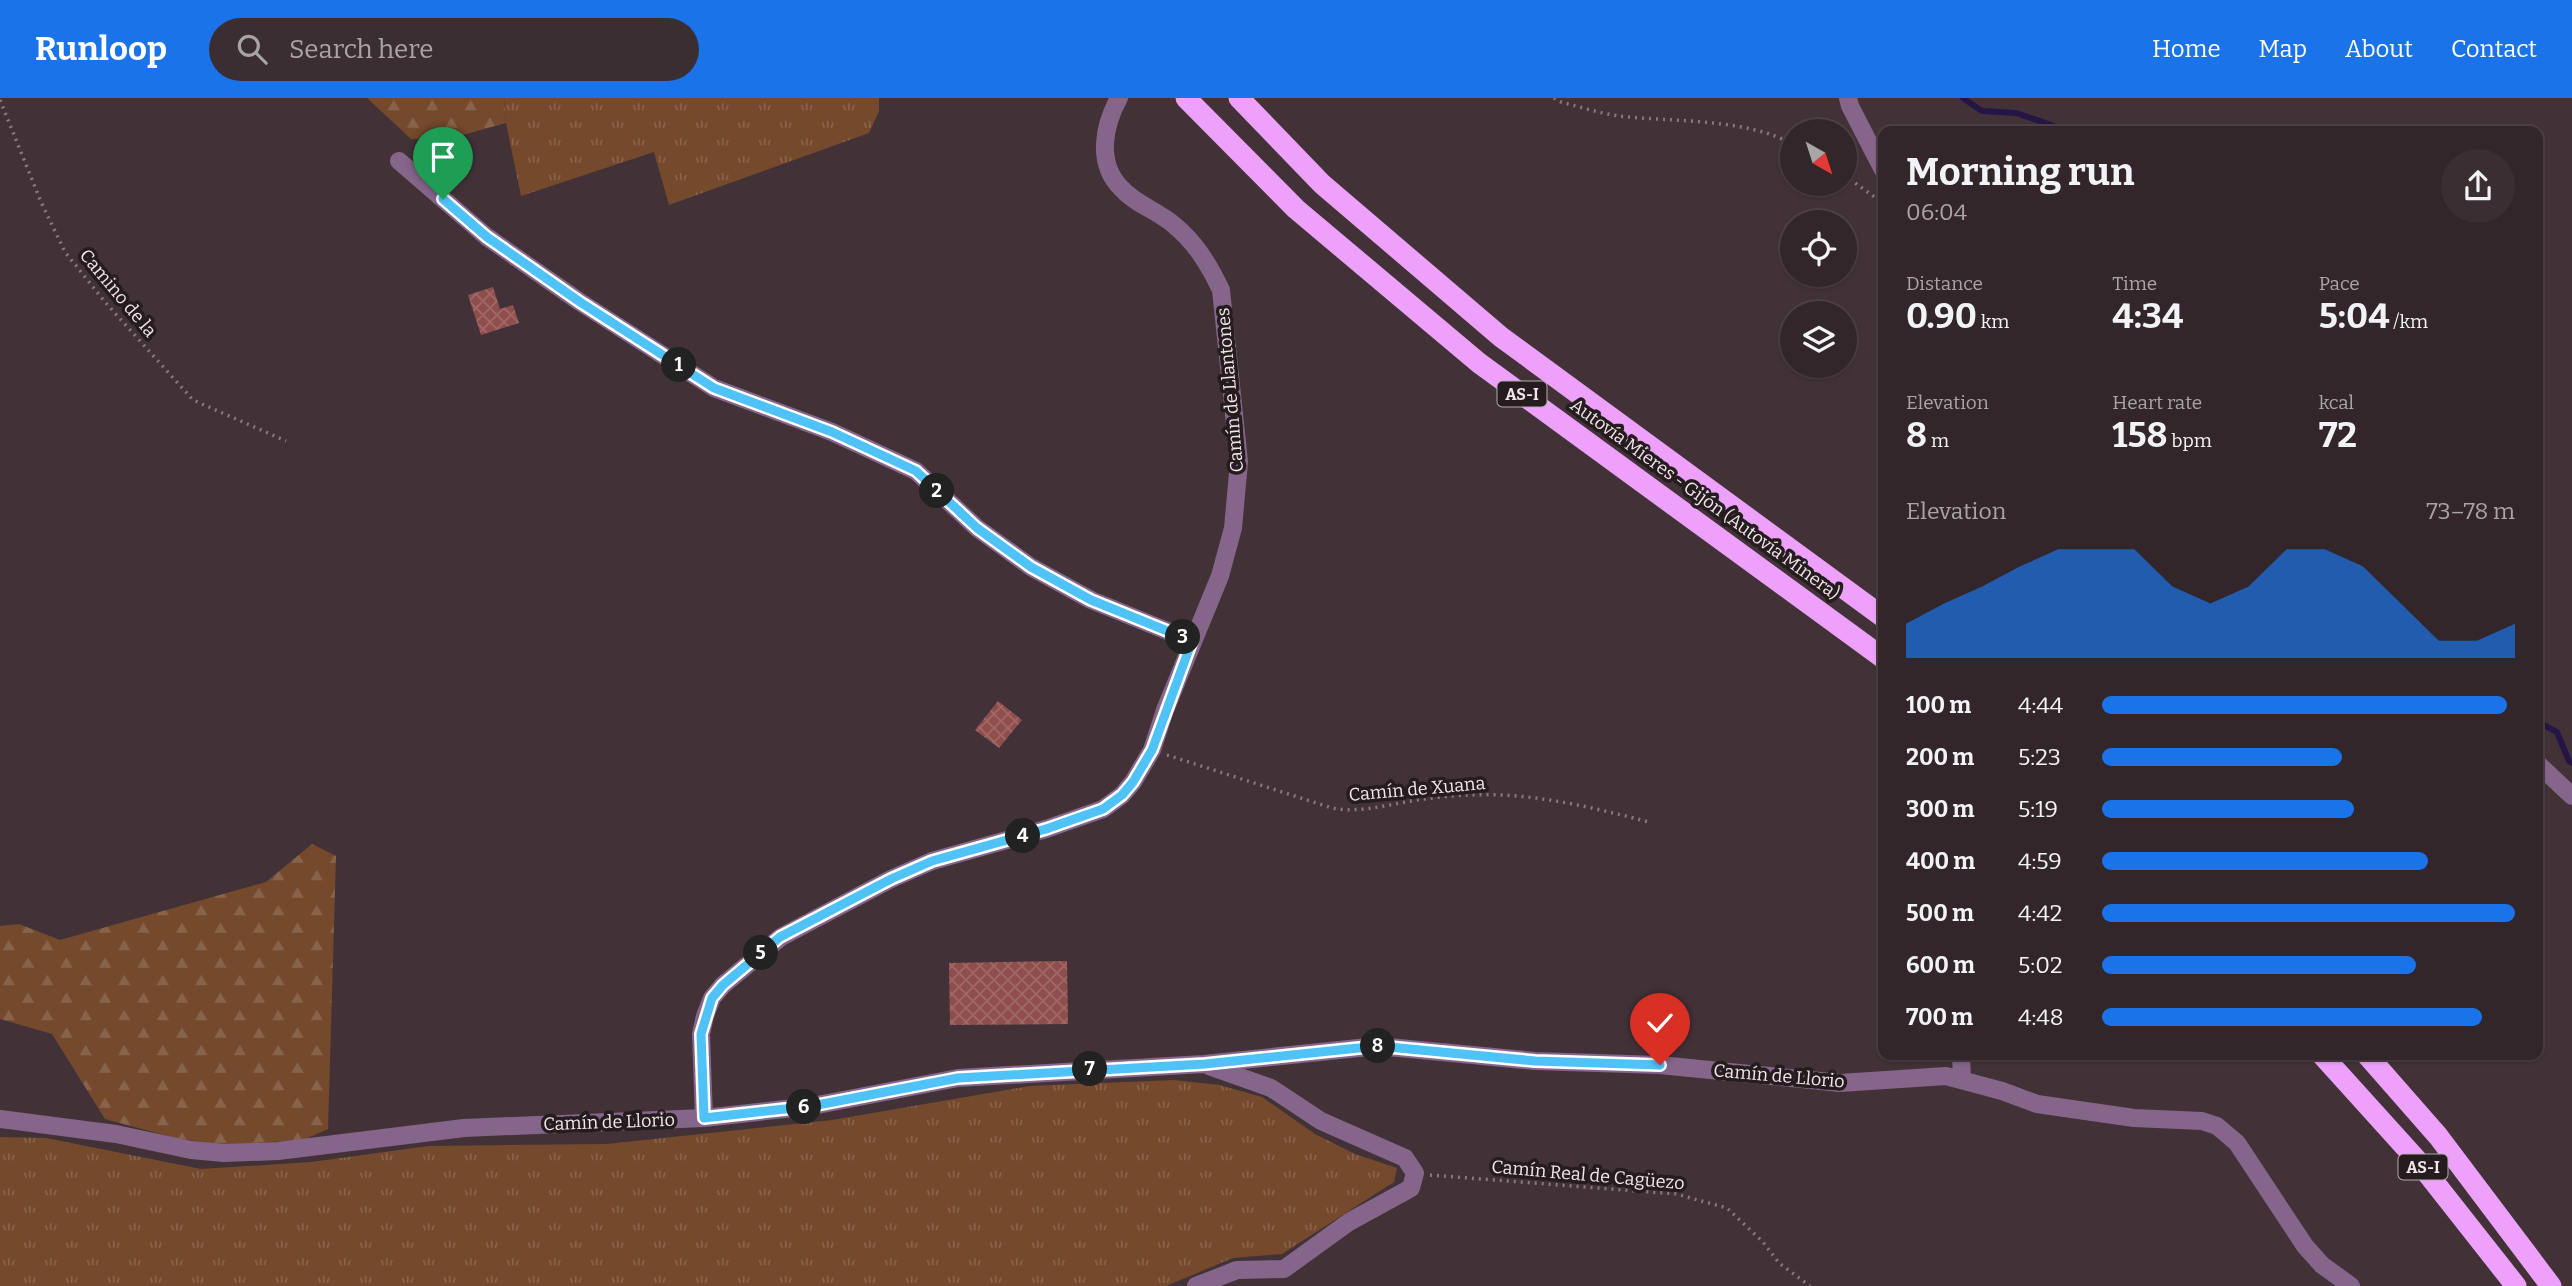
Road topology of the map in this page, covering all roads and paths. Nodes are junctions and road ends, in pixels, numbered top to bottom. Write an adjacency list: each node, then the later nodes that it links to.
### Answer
1 (1119, 98): 14 (street, Camín de Llantones)
2 (1186, 98): 15 (highway, Autovía Mieres - Gijón (Autovía Minera) / AS-I)
3 (1238, 98): 13 (highway, Autovía Mieres - Gijón (Autovía Minera) / AS-I)
4 (1555, 98): 7 (path)
5 (1848, 98): 8 (street)
6 (0, 100): 12 (path, Camino de la)
7 (1780, 137)
8 (1878, 160)
9 (399, 161): 14 (street)
10 (1857, 185): 11 (path)
11 (1878, 200)
12 (286, 441)
13 (1878, 613)
14 (1192, 641): 16 (street, Camín de Llantones)
15 (1878, 654)
16 (1152, 750): 19 (path, Camín de Xuana); 25 (street, Camín de Llantones)
17 (2543, 769): 18 (street)
18 (2572, 796)
19 (1649, 822)
20 (1961, 1060): 24 (street)
21 (2327, 1060): 31 (highway, AS-I)
22 (2371, 1060): 32 (highway, AS-I)
23 (1205, 1064): 24 (street, Camín de Llorio); 25 (street, Camín de Llorio); 27 (street)
24 (1962, 1079): 30 (street, Camín de Llorio)
25 (704, 1118): 26 (street, Camín de Llorio)
26 (0, 1119)
27 (1415, 1173): 28 (street); 29 (path, Camín Real de Cagüezo)
28 (1196, 1286)
29 (1810, 1286)
30 (2351, 1286)
31 (2516, 1286)
32 (2551, 1286)

